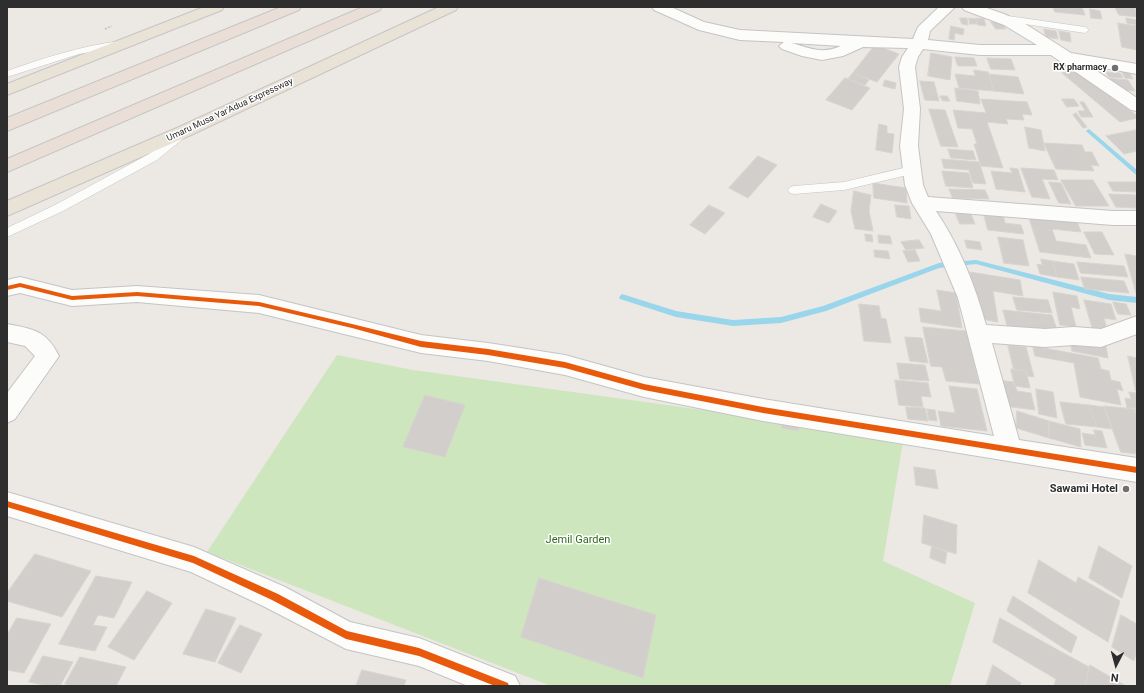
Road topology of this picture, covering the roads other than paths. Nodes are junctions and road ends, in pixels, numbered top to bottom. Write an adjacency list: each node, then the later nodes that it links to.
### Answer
1 (217, 7): 10 (highway)
2 (294, 7): 17 (highway)
3 (375, 7): 19 (highway)
4 (450, 7): 18 (highway, Umaru Musa Yar'Adua Expressway)
5 (659, 7): 11 (street)
6 (948, 7): 11 (street)
7 (969, 7): 8 (street)
8 (1001, 18): 9 (lane); 12 (street)
9 (1085, 30)
10 (120, 44): 14 (lane); 15 (highway)
11 (919, 44): 12 (street); 20 (street)
12 (1058, 53): 13 (street); 16 (street)
13 (1137, 69)
14 (7, 74)
15 (7, 90)
16 (1137, 106)
17 (7, 125)
18 (185, 132): 23 (highway, Umaru Musa Yar'Adua Expressway); 25 (lane)
19 (7, 166)
20 (912, 170): 21 (lane); 22 (street)
21 (794, 190)
22 (922, 203): 24 (street); 29 (street)
23 (7, 209)
24 (1137, 218)
25 (7, 234)
26 (7, 288): 31 (street)
27 (1137, 325): 29 (street)
28 (7, 333): 30 (street)
29 (978, 333): 31 (street)
30 (7, 412)
31 (1010, 449): 32 (street)
32 (1137, 470)
33 (7, 504): 34 (street)
34 (505, 686)

